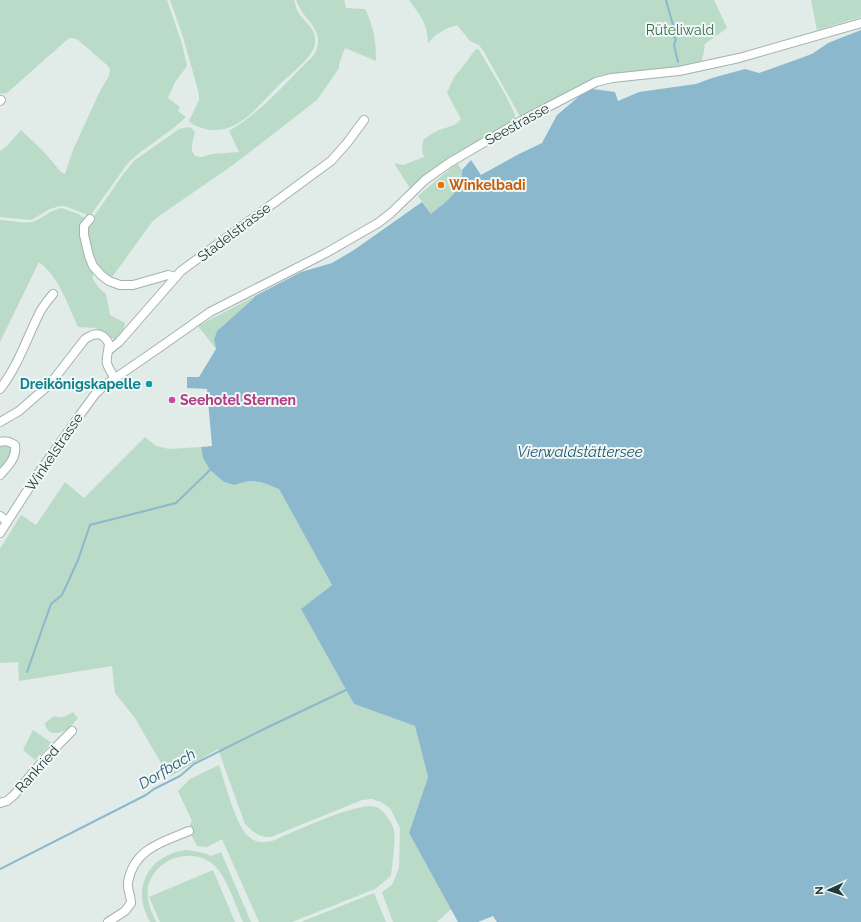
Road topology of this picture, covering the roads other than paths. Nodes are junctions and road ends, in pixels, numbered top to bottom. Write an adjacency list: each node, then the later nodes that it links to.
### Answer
1 (861, 22): 7 (street, Seestrasse)
2 (364, 120): 4 (street, Stadelstrasse)
3 (90, 219): 4 (street)
4 (176, 277): 6 (street, Stadelstrasse)
5 (53, 294): 8 (street)
6 (109, 350): 7 (street); 9 (street)
7 (114, 377): 13 (street, Winkelstrasse)
8 (0, 389)
9 (0, 422)
10 (0, 442): 11 (street)
11 (0, 475)
12 (0, 516): 13 (street)
13 (7, 521): 14 (street, Winkelstrasse)
14 (0, 533)
15 (72, 732): 16 (street, Rankried)
16 (0, 803)
17 (189, 831): 18 (street)
18 (108, 922)

